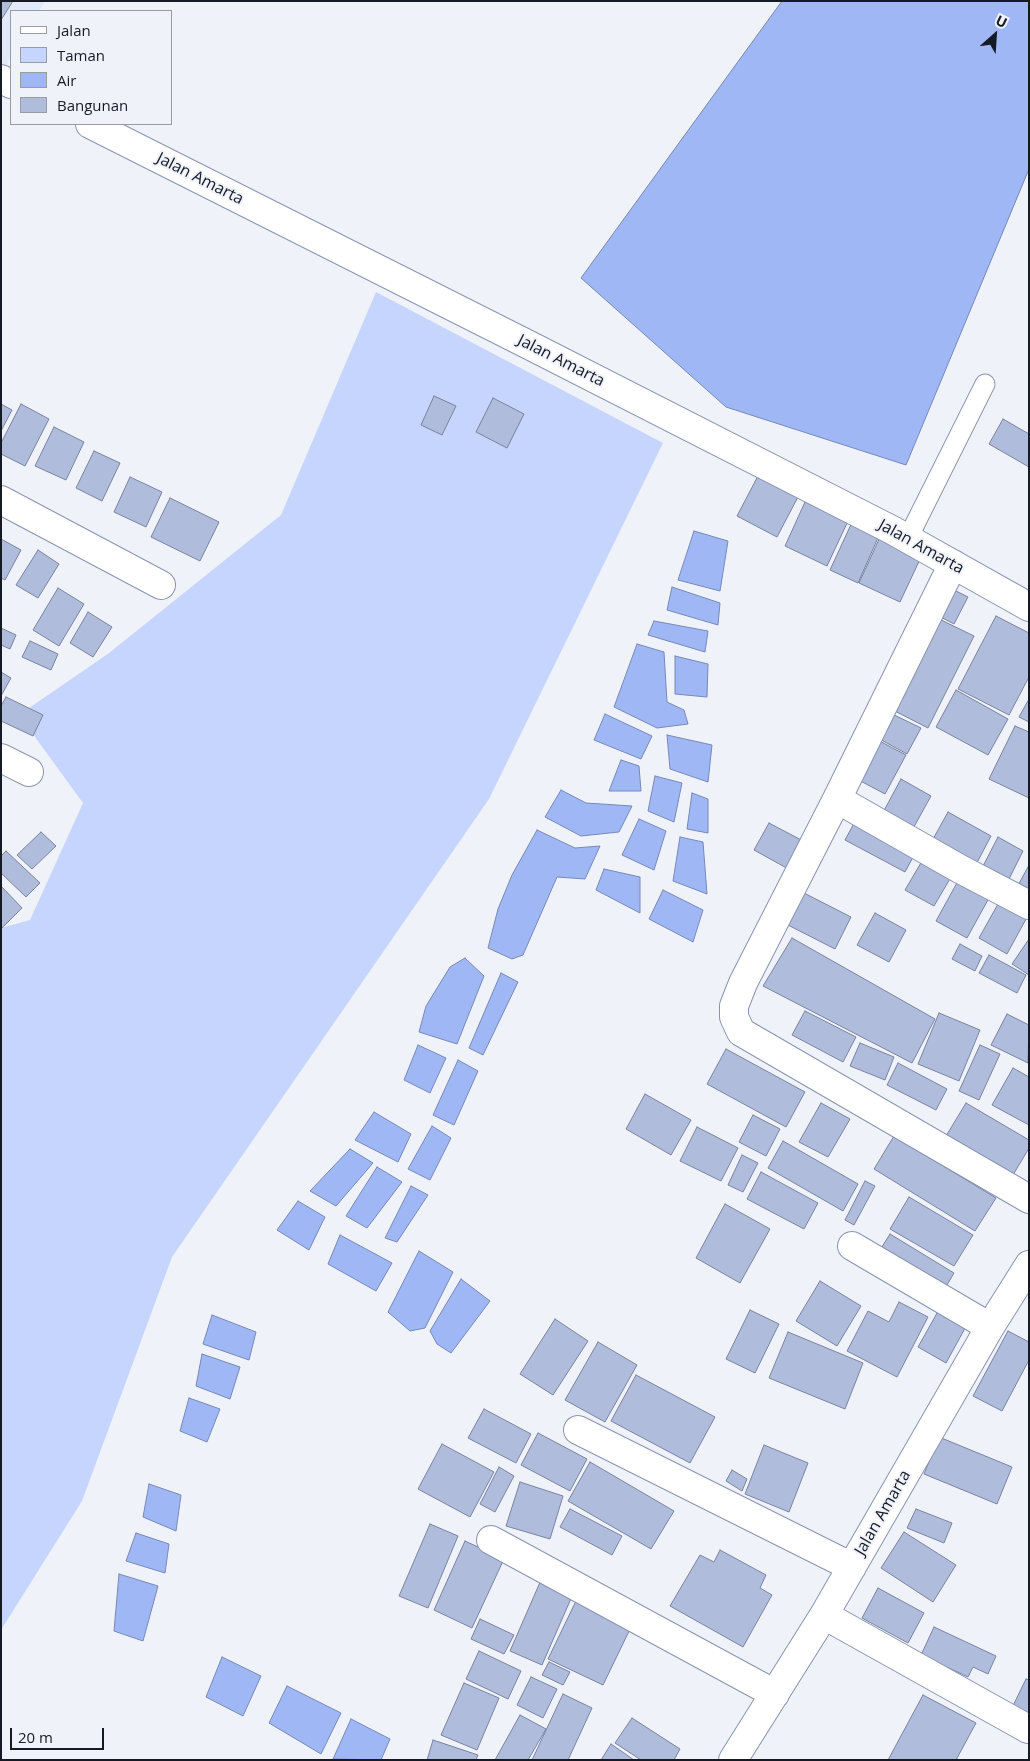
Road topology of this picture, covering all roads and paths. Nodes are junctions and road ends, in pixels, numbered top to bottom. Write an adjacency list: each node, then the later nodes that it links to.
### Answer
1 (92, 125): 4 (street, Jalan Amarta)
2 (985, 384): 4 (lane)
3 (1, 500): 6 (street)
4 (900, 534): 5 (street, Jalan Amarta)
5 (953, 564): 7 (street, Jalan Amarta); 10 (street)
6 (162, 585)
7 (1029, 607)
8 (1, 758): 9 (street)
9 (29, 772)
10 (837, 799): 11 (street); 12 (street)
11 (1029, 905)
12 (1029, 1199)
13 (852, 1246): 15 (street)
14 (1029, 1264): 15 (street, Jalan Amarta)
15 (990, 1327): 18 (street, Jalan Amarta)
16 (578, 1430): 18 (street)
17 (492, 1540): 20 (street)
18 (852, 1567): 19 (street, Jalan Amarta)
19 (824, 1615): 20 (street, Jalan Amarta); 21 (street)
20 (775, 1694): 22 (street, Jalan Amarta)
21 (1028, 1729)
22 (733, 1760)

